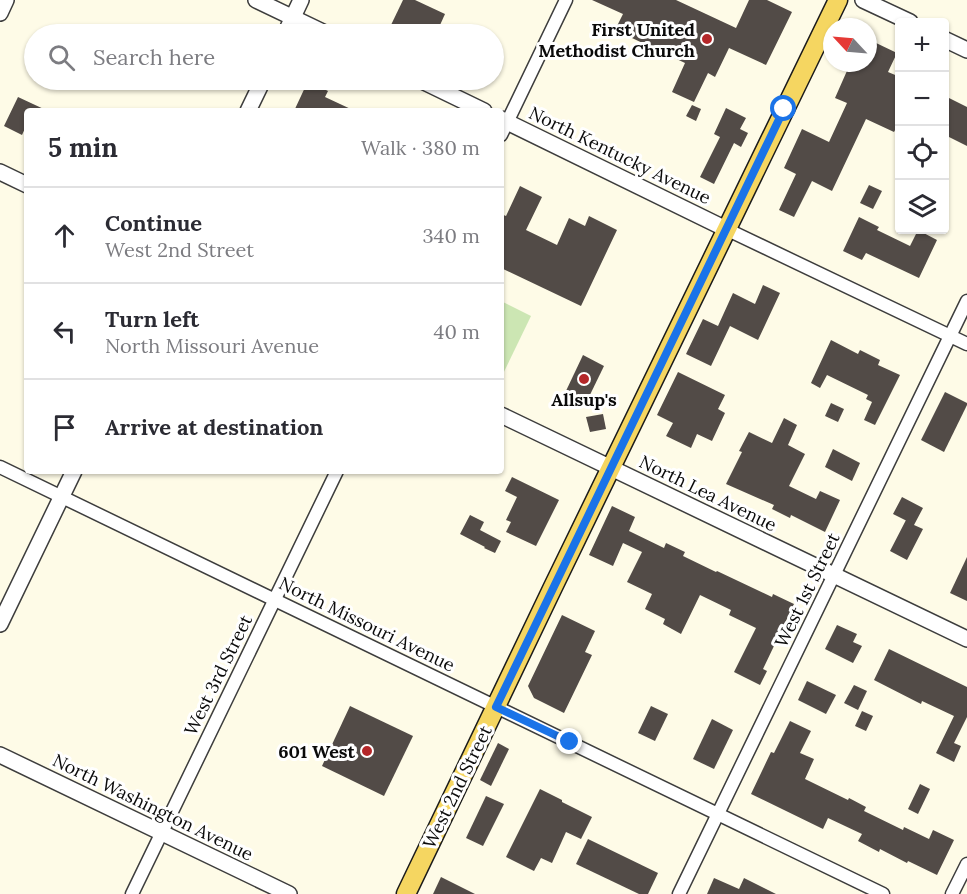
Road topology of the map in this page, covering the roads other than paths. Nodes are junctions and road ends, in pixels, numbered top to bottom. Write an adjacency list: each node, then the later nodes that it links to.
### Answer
1 (6, 0): 7 (street)
2 (256, 0): 8 (street)
3 (301, 0): 8 (street)
4 (566, 0): 18 (street)
5 (838, 0): 22 (main road, West 2nd Street)
6 (863, 0): 9 (street)
7 (0, 13)
8 (293, 18): 10 (street); 11 (street)
9 (901, 18)
10 (290, 24)
11 (306, 24)
12 (949, 41): 13 (street)
13 (967, 50)
14 (258, 90): 16 (street)
15 (441, 90): 17 (street)
16 (249, 108)
17 (478, 108)
18 (504, 123)
19 (504, 125): 22 (street, North Kentucky Avenue)
20 (0, 172): 21 (street)
21 (24, 184)
22 (726, 229): 24 (street, North Kentucky Avenue); 28 (main road, West 2nd Street)
23 (967, 301): 24 (street, West 1st Street)
24 (950, 336): 25 (street, North Kentucky Avenue); 32 (street, West 1st Street)
25 (967, 344)
26 (504, 416): 28 (street, North Lea Avenue)
27 (0, 467): 31 (street, North Missouri Avenue)
28 (611, 468): 32 (street, North Lea Avenue); 36 (main road, West 2nd Street)
29 (73, 474): 31 (street)
30 (337, 474): 33 (street, West 3rd Street)
31 (62, 497): 33 (street, North Missouri Avenue); 34 (street)
32 (834, 575): 35 (street, North Lea Avenue); 38 (street, West 1st Street)
33 (275, 600): 36 (street, North Missouri Avenue); 39 (street, West 3rd Street)
34 (0, 624)
35 (967, 639)
36 (496, 707): 38 (street, North Missouri Avenue); 43 (main road, West 2nd Street)
37 (0, 755): 39 (street, North Washington Avenue)
38 (718, 814): 44 (street, West 1st Street); 45 (street, North Missouri Avenue)
39 (162, 833): 41 (street, West 3rd Street); 42 (street, North Washington Avenue)
40 (967, 864): 46 (street)
41 (132, 894)
42 (289, 894)
43 (406, 894)
44 (679, 894)
45 (883, 894)
46 (952, 894)

